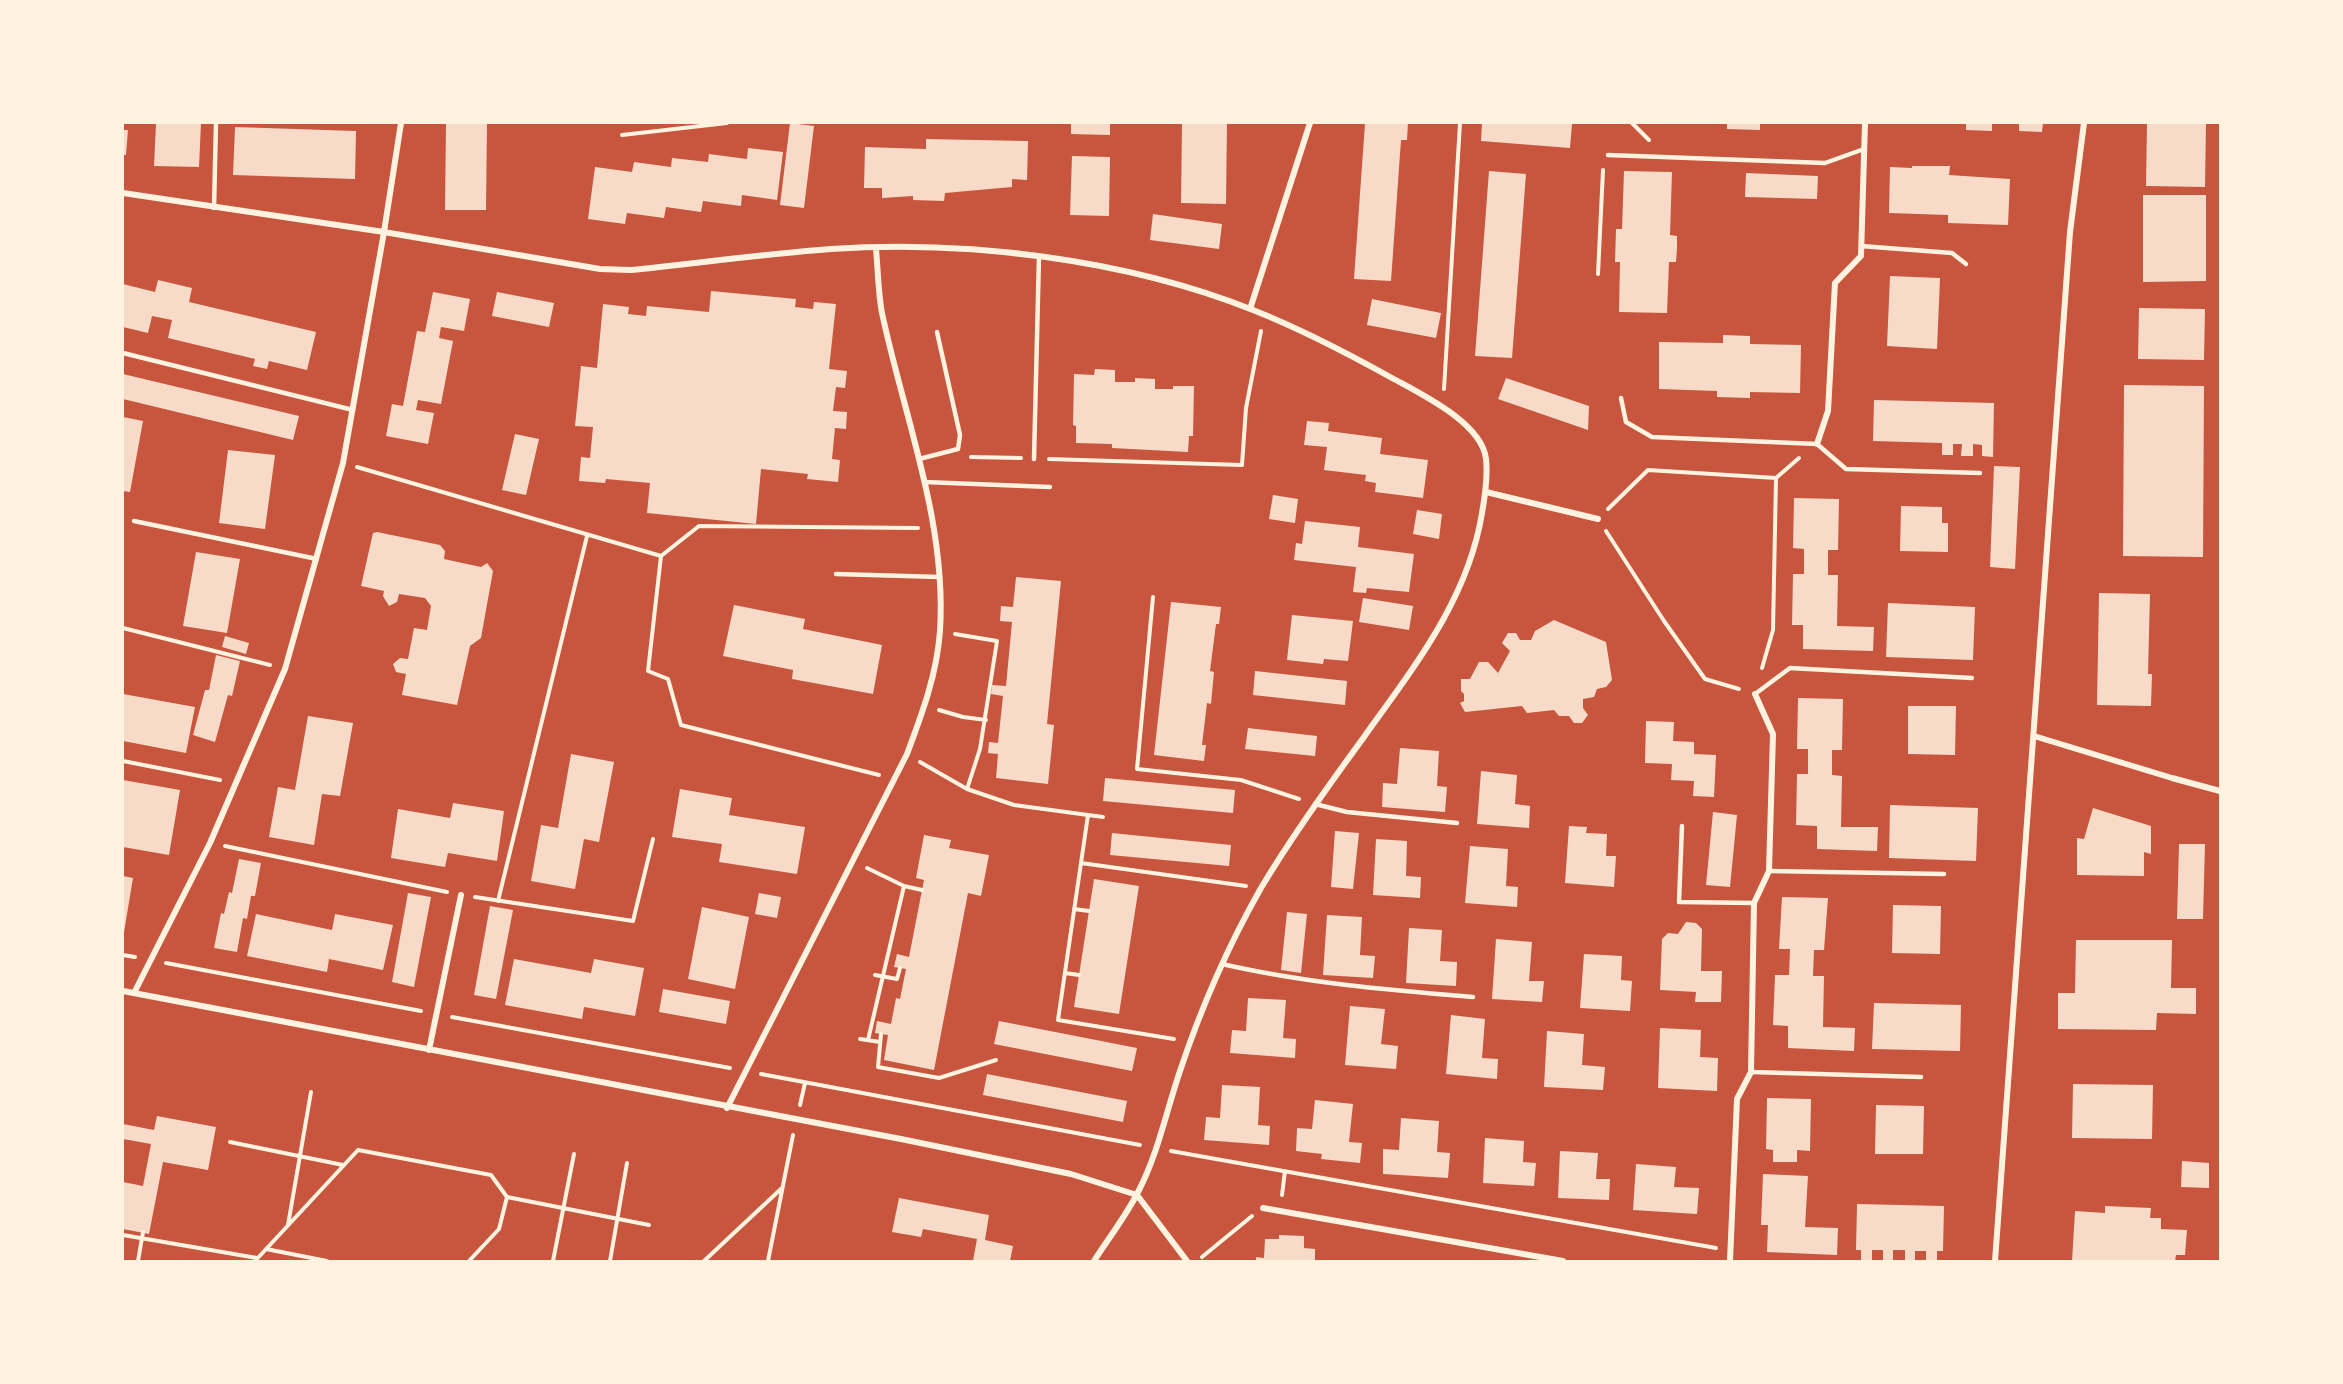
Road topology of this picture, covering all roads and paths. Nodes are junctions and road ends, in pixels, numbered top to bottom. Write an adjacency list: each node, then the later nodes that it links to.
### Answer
1 (216, 123): 12 (lane)
2 (401, 123): 13 (street)
3 (727, 123): 8 (path)
4 (1310, 123): 19 (street)
5 (1460, 123): 24 (path)
6 (1865, 123): 9 (street)
7 (2084, 123): 52 (street)
8 (622, 135)
9 (1864, 149): 10 (lane); 14 (street)
10 (1608, 155): 18 (path)
11 (123, 194): 12 (street)
12 (214, 208): 13 (street)
13 (384, 232): 15 (street); 25 (street)
14 (1861, 246): 17 (lane); 26 (street)
15 (876, 249): 16 (street); 28 (street)
16 (1039, 256): 19 (street); 29 (lane)
17 (1966, 264)
18 (1598, 274)
19 (1250, 309): 20 (street)
20 (1267, 316): 24 (street); 29 (path)
21 (937, 332): 28 (lane)
22 (123, 353): 25 (lane)
23 (1621, 398): 26 (lane)
24 (1442, 407): 35 (street)
25 (353, 410): 30 (street)
26 (1817, 444): 31 (lane); 32 (path)
27 (967, 457): 29 (path)
28 (919, 459): 33 (street)
29 (1034, 459)
30 (343, 463): 39 (path); 41 (street)
31 (1980, 472)
32 (1776, 478): 36 (path); 49 (path)
33 (924, 482): 34 (lane); 38 (street)
34 (1050, 487)
35 (1486, 492): 36 (street); 59 (street)
36 (1598, 519): 49 (path)
37 (134, 521): 41 (lane)
38 (934, 528): 40 (path); 43 (street)
39 (587, 536): 40 (path); 72 (path)
40 (661, 556): 55 (path)
41 (317, 559): 47 (street)
42 (836, 574): 43 (lane)
43 (940, 577): 46 (street)
44 (1153, 597): 59 (path)
45 (123, 628): 47 (path)
46 (940, 631): 50 (street); 51 (path)
47 (285, 669): 56 (street)
48 (1972, 678): 49 (lane)
49 (1755, 694): 66 (street)
50 (925, 706): 51 (path); 53 (street)
51 (986, 720): 57 (path)
52 (2034, 736): 58 (street); 135 (street)
53 (906, 754): 55 (street); 57 (path)
54 (123, 761): 56 (path)
55 (894, 779): 64 (street)
56 (236, 783): 77 (street)
57 (967, 789): 60 (path)
58 (2220, 790)
59 (1316, 804): 62 (lane); 70 (street)
60 (1088, 815): 61 (path); 65 (path)
61 (1103, 817)
62 (1457, 823)
63 (1682, 826): 73 (lane)
64 (853, 861): 68 (path); 95 (street)
65 (1081, 863): 70 (path); 74 (path)
66 (1769, 871): 67 (lane); 73 (street)
67 (1944, 874)
68 (904, 886): 69 (path); 83 (path)
69 (922, 890)
70 (1260, 891): 78 (street)
71 (461, 895): 87 (street)
72 (498, 901)
73 (1754, 903): 96 (street)
74 (1074, 909): 75 (path); 80 (path)
75 (1089, 911)
76 (123, 955): 77 (path)
77 (150, 960): 85 (street); 87 (path)
78 (1222, 964): 86 (lane); 92 (street)
79 (900, 968): 83 (path)
80 (1065, 973): 82 (path); 92 (path)
81 (875, 975): 83 (path)
82 (1079, 975)
83 (884, 976): 90 (path)
84 (123, 991): 85 (street)
85 (134, 993): 93 (street)
86 (1473, 997)
87 (436, 1014): 93 (street); 95 (path)
88 (881, 1034): 91 (path)
89 (860, 1039): 90 (path)
90 (868, 1040): 91 (path)
91 (880, 1042): 94 (path)
92 (1190, 1042): 101 (street)
93 (429, 1050): 99 (street)
94 (996, 1060)
95 (745, 1071): 99 (street); 101 (path)
96 (1751, 1072): 97 (lane); 121 (street)
97 (1921, 1077)
98 (311, 1092): 103 (path)
99 (727, 1108): 109 (street)
100 (230, 1142): 103 (path)
101 (1157, 1149): 107 (path); 109 (street)
102 (574, 1155): 111 (path)
103 (300, 1156): 105 (path); 115 (path)
104 (627, 1163): 114 (path)
105 (344, 1166): 110 (path); 115 (path)
106 (786, 1169): 108 (path)
107 (1285, 1171): 113 (path); 121 (path)
108 (782, 1188): 128 (path); 129 (path)
109 (1137, 1195): 130 (street); 131 (street)
110 (507, 1197): 111 (path); 125 (path)
111 (564, 1208): 114 (path); 126 (path)
112 (1263, 1208): 113 (street); 132 (path)
113 (1280, 1210): 133 (street)
114 (617, 1219): 116 (path); 127 (path)
115 (288, 1225): 120 (path)
116 (649, 1226)
117 (142, 1232): 119 (path)
118 (123, 1235): 119 (path)
119 (141, 1239): 122 (path); 123 (path)
120 (266, 1249): 122 (path); 124 (path)
121 (1732, 1251): 134 (street)
122 (256, 1260)
123 (138, 1261)
124 (327, 1261)
125 (469, 1261)
126 (553, 1261)
127 (610, 1261)
128 (704, 1261)
129 (768, 1261)
130 (1094, 1261)
131 (1187, 1261)
132 (1197, 1261)
133 (1563, 1261)
134 (1730, 1261)
135 (1995, 1261)

